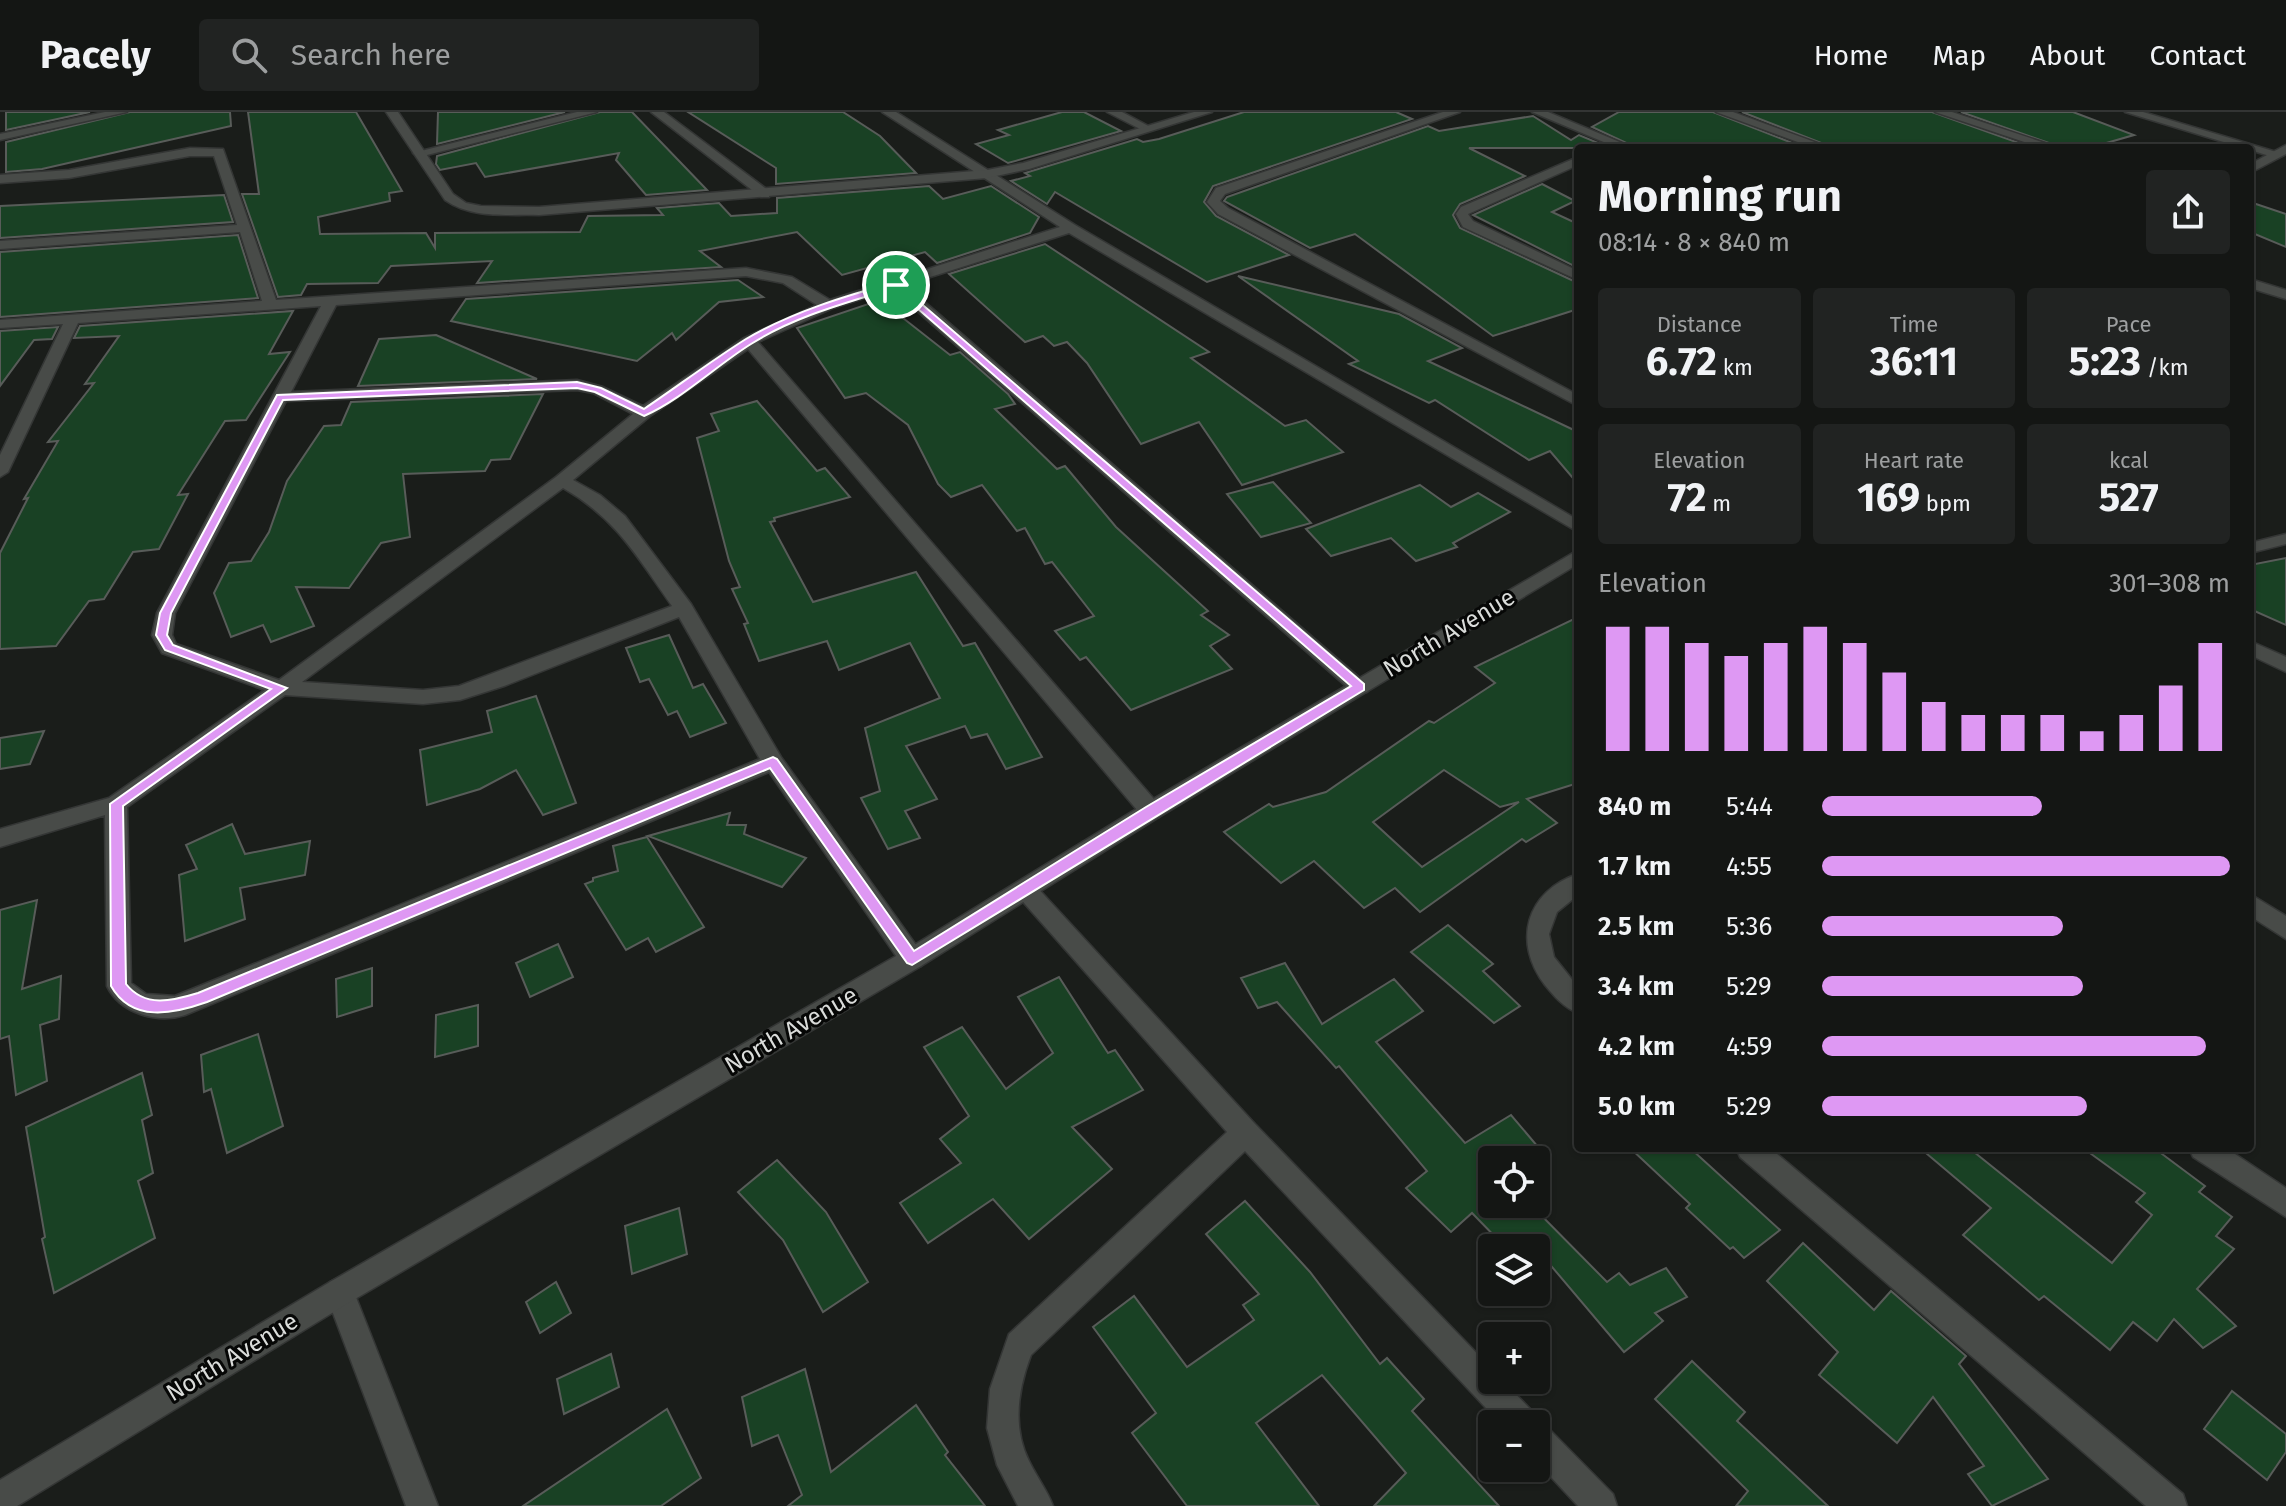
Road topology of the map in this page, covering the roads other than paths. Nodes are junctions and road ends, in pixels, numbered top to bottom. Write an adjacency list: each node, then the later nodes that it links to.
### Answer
1 (121, 112): 14 (street)
2 (392, 112): 21 (street)
3 (591, 112): 21 (street)
4 (657, 112): 26 (street)
5 (888, 112): 24 (street)
6 (1113, 112): 13 (street)
7 (1206, 112): 13 (street)
8 (1454, 112): 41 (street)
9 (1538, 112): 15 (street)
10 (1722, 112): 16 (street)
11 (1941, 112): 17 (street)
12 (2131, 112): 18 (street)
13 (1148, 129): 24 (street)
14 (0, 137)
15 (1611, 144)
16 (1814, 144)
17 (2041, 144)
18 (2251, 144)
19 (2254, 145): 20 (street)
20 (2281, 152): 23 (street)
21 (419, 153): 26 (street)
22 (1574, 163): 30 (street)
23 (2254, 167)
24 (987, 174): 26 (street); 28 (street)
25 (0, 179): 27 (street)
26 (765, 194)
27 (244, 228): 29 (street); 35 (street)
28 (1070, 228): 32 (street); 45 (street)
29 (0, 245)
30 (1574, 274)
31 (2254, 284): 33 (street)
32 (896, 285): 36 (street); 52 (street)
33 (2286, 295)
34 (331, 301): 35 (street); 36 (street); 40 (street)
35 (270, 303): 37 (street)
36 (828, 305): 39 (street)
37 (72, 320): 38 (street); 43 (street)
38 (0, 324)
39 (749, 341): 42 (street); 56 (street)
40 (280, 397): 42 (street); 53 (street)
41 (1574, 399)
42 (644, 413): 44 (street)
43 (0, 472)
44 (562, 481): 49 (street); 53 (street)
45 (1574, 525)
46 (2286, 539): 47 (street)
47 (2254, 547)
48 (1574, 558): 52 (street, North Avenue)
49 (684, 608): 53 (street); 54 (street)
50 (2254, 649): 51 (street)
51 (2286, 665)
52 (1360, 687): 56 (street, North Avenue)
53 (281, 688): 55 (street)
54 (773, 762): 55 (street); 62 (street)
55 (116, 804): 57 (street)
56 (1151, 811): 59 (street, North Avenue)
57 (0, 838)
58 (1574, 886): 63 (street)
59 (1025, 889): 62 (street, North Avenue); 64 (street)
60 (2254, 906): 61 (street)
61 (2286, 929)
62 (912, 959): 68 (street, North Avenue)
63 (1574, 999)
64 (1245, 1133): 69 (street); 73 (street)
65 (1755, 1152): 75 (street)
66 (2209, 1152): 67 (street)
67 (2286, 1204)
68 (340, 1292): 71 (street, North Avenue); 72 (street)
69 (1510, 1410)
70 (1550, 1453): 74 (street)
71 (0, 1498)
72 (422, 1506)
73 (1037, 1506)
74 (1601, 1506)
75 (2171, 1506)

